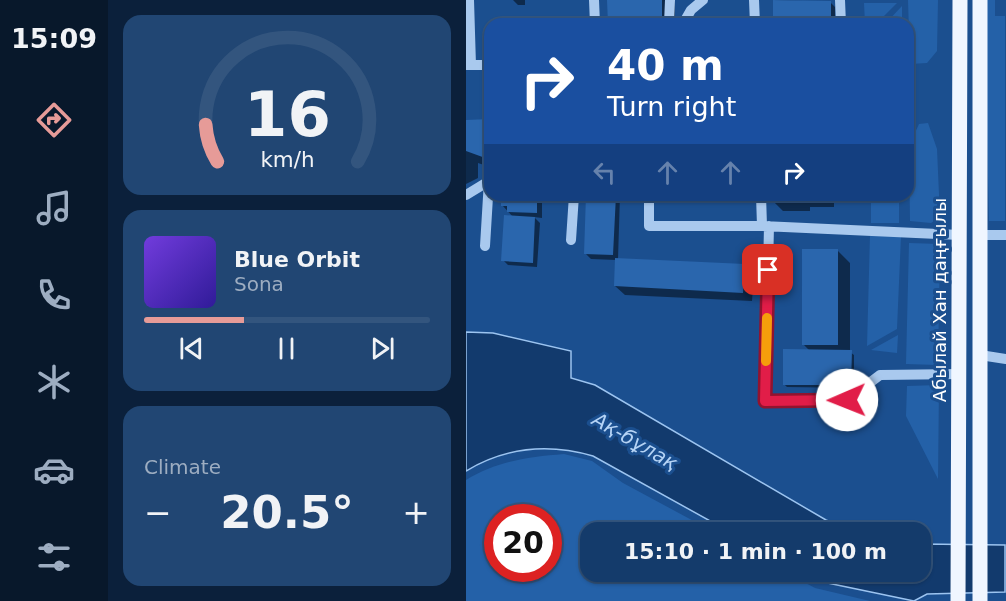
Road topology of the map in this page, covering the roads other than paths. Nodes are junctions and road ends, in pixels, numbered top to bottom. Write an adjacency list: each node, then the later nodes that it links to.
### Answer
1 (469, 0): 14 (lane)
2 (594, 0): 9 (lane)
3 (670, 0): 10 (lane)
4 (703, 0): 11 (lane)
5 (754, 0): 12 (lane)
6 (840, 0): 13 (lane)
7 (960, 0): 23 (main road, Абылай Хан даңғылы)
8 (980, 0): 24 (main road)
9 (595, 18)
10 (669, 18)
11 (686, 18)
12 (755, 18)
13 (841, 18)
14 (468, 65): 15 (lane)
15 (484, 65)
16 (484, 185): 17 (lane)
17 (466, 195)
18 (488, 201): 27 (lane)
19 (574, 201): 26 (lane)
20 (649, 201): 22 (lane)
21 (761, 201): 22 (lane)
22 (765, 226): 23 (lane); 30 (lane)
23 (960, 235): 30 (main road, Абылай Хан даңғылы)
24 (981, 235): 25 (lane); 28 (main road)
25 (1006, 235)
26 (571, 240)
27 (485, 246)
28 (980, 354): 29 (lane); 32 (main road)
29 (1006, 359)
30 (960, 374): 31 (main road, Абылай Хан даңғылы)
31 (958, 601)
32 (980, 601)

